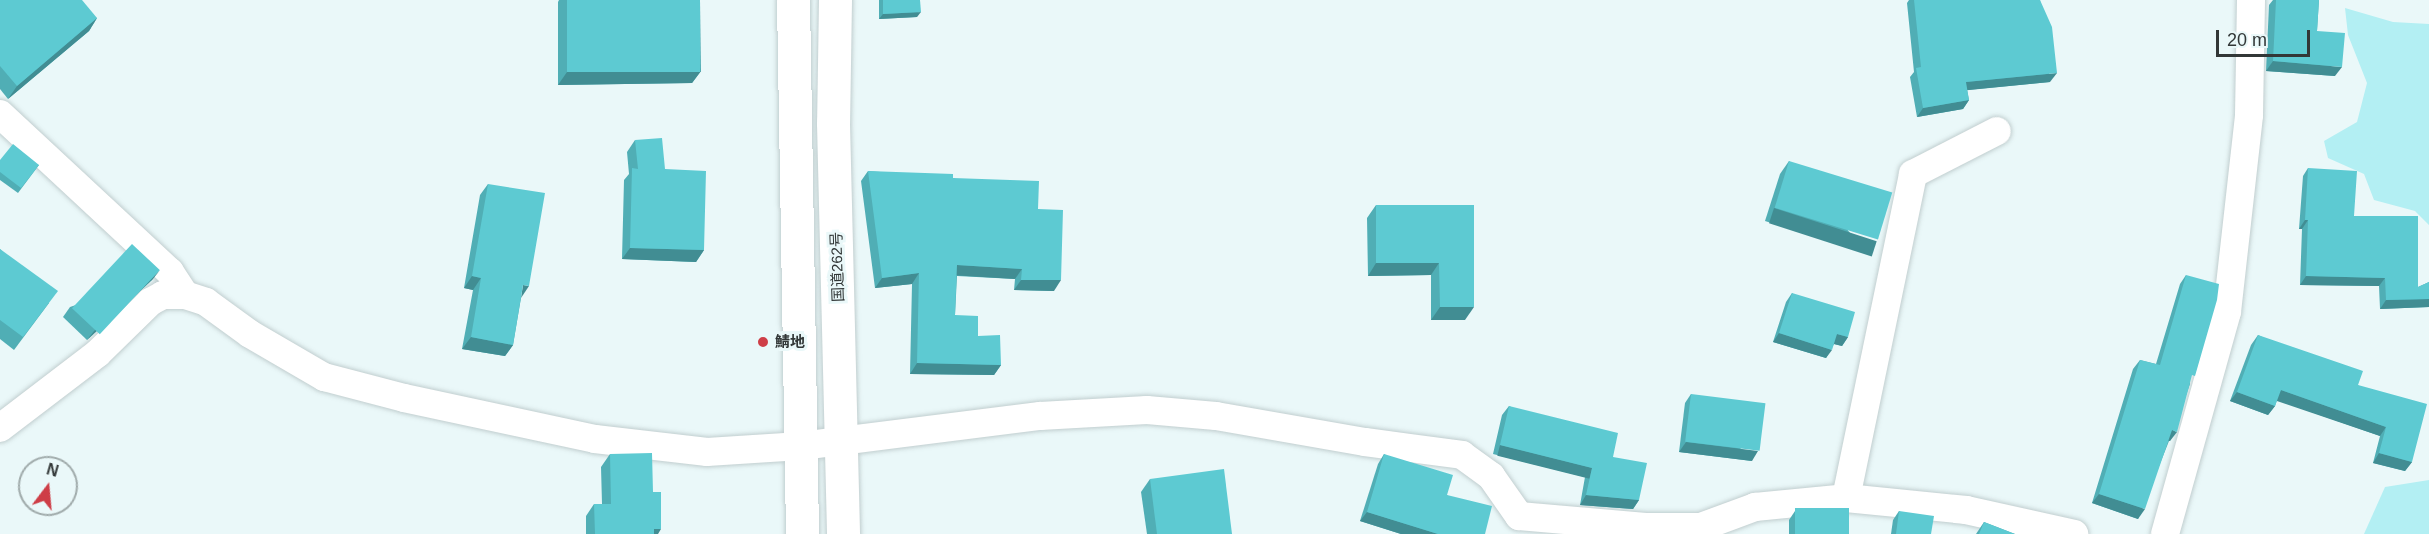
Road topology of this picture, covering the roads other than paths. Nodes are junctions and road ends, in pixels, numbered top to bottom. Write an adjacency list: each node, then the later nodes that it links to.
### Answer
1 (793, 0): 9 (highway)
2 (834, 0): 8 (highway, 国道262号)
3 (2251, 0): 14 (street)
4 (0, 114): 6 (street)
5 (1997, 131): 10 (street)
6 (185, 295): 7 (street); 9 (street)
7 (0, 428)
8 (842, 440): 9 (street); 10 (street); 12 (highway, 国道262号)
9 (801, 446): 11 (highway)
10 (1846, 498): 13 (street)
11 (802, 534)
12 (843, 534)
13 (2074, 534)
14 (2165, 534)

